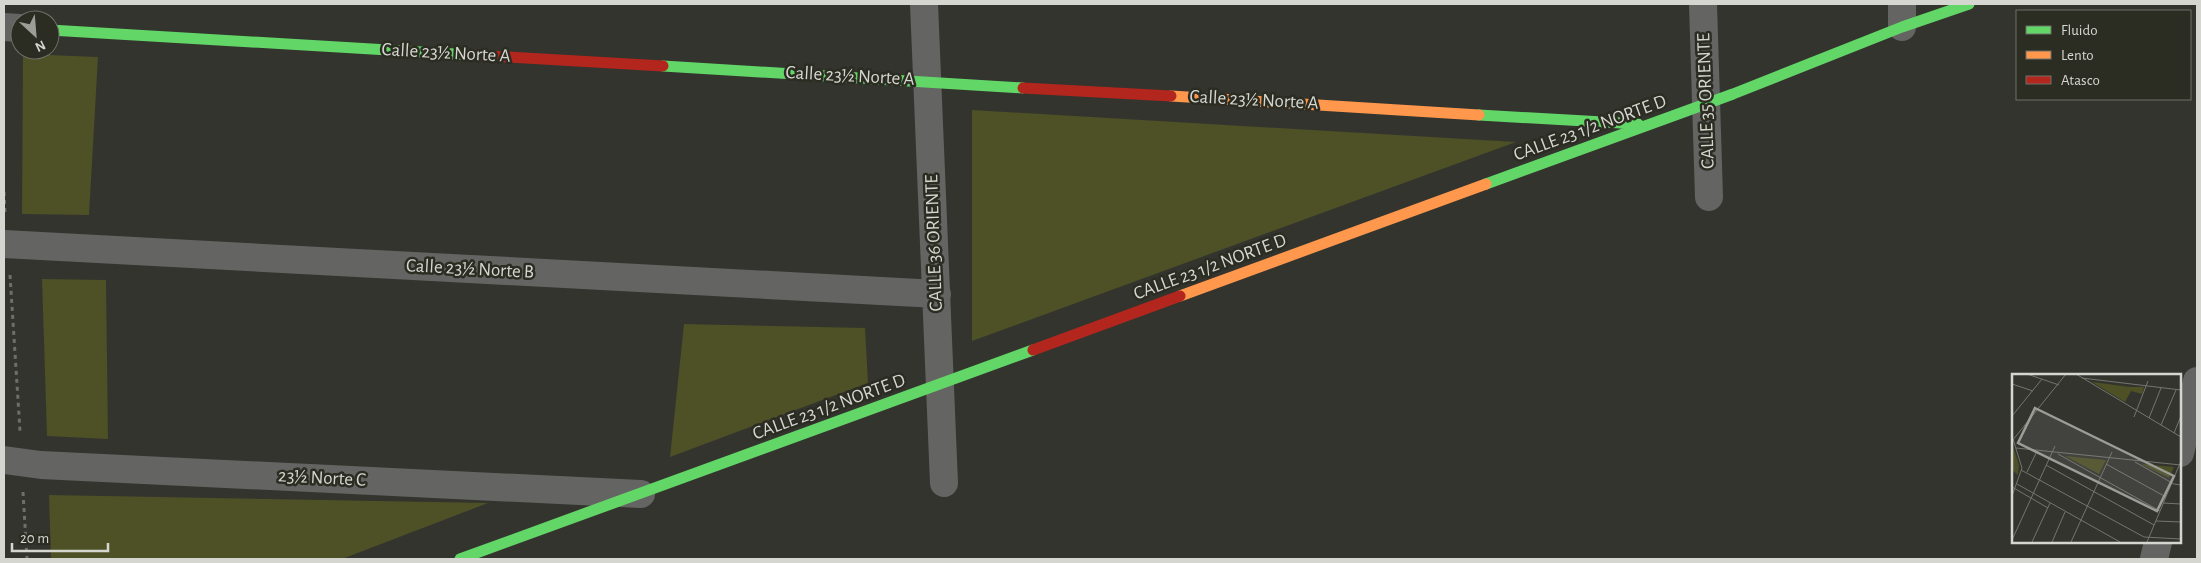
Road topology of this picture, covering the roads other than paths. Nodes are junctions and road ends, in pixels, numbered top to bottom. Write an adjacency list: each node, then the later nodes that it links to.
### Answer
1 (924, 4): 6 (street, CALLE 36 ORIENTE)
2 (1703, 4): 7 (street, CALLE 35 ORIENTE)
3 (1969, 4): 4 (street, CALLE 23 1/2 NORTE D)
4 (1902, 15): 7 (street, CALLE 23 1/2 NORTE D)
5 (60, 31): 6 (street, Calle 23½ Norte A)
6 (928, 81): 8 (street, Calle 23½ Norte A); 11 (street, CALLE 36 ORIENTE)
7 (1706, 103): 8 (street, CALLE 23 1/2 NORTE D); 9 (street, CALLE 35 ORIENTE)
8 (1650, 124): 13 (street, CALLE 23 1/2 NORTE D)
9 (1709, 197)
10 (6, 244): 11 (street, Calle 23½ Norte B)
11 (937, 294): 13 (street, CALLE 36 ORIENTE)
12 (2197, 381): 14 (street)
13 (940, 385): 16 (street, CALLE 36 ORIENTE); 17 (street, CALLE 23 1/2 NORTE D)
14 (2181, 449)
15 (13, 461): 17 (street, 23½ Norte C)
16 (944, 483)
17 (641, 494): 19 (street, CALLE 23 1/2 NORTE D)
18 (2158, 543): 20 (street)
19 (460, 559)
20 (2154, 559)

